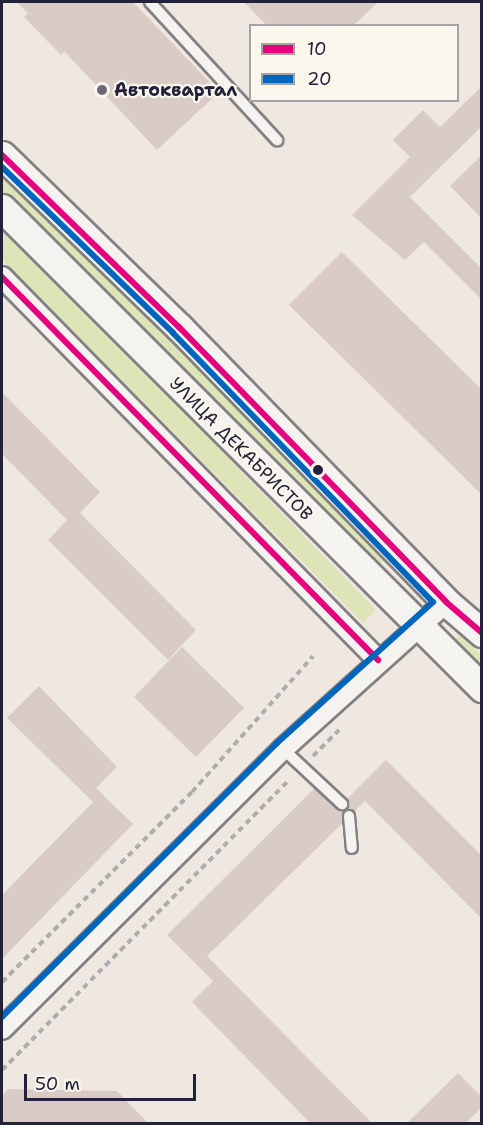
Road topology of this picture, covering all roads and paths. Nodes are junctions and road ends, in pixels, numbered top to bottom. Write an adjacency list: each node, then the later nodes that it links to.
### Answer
1 (150, 2): 2 (lane)
2 (277, 140)
3 (2, 155): 6 (street)
4 (2, 208): 7 (street, УЛИЦА ДЕКАБРИСТОВ)
5 (2, 277): 10 (street)
6 (446, 602): 7 (street); 8 (street)
7 (419, 624): 10 (street); 11 (street, УЛИЦА ДЕКАБРИСТОВ)
8 (482, 633)
9 (313, 656): 18 (path)
10 (378, 660): 13 (street)
11 (482, 688)
12 (347, 722): 14 (path)
13 (283, 749): 14 (lane); 19 (street)
14 (302, 767): 15 (lane); 20 (path)
15 (342, 804)
16 (349, 816): 17 (lane)
17 (352, 848)
18 (2, 982)
19 (2, 1029)
20 (2, 1070)

